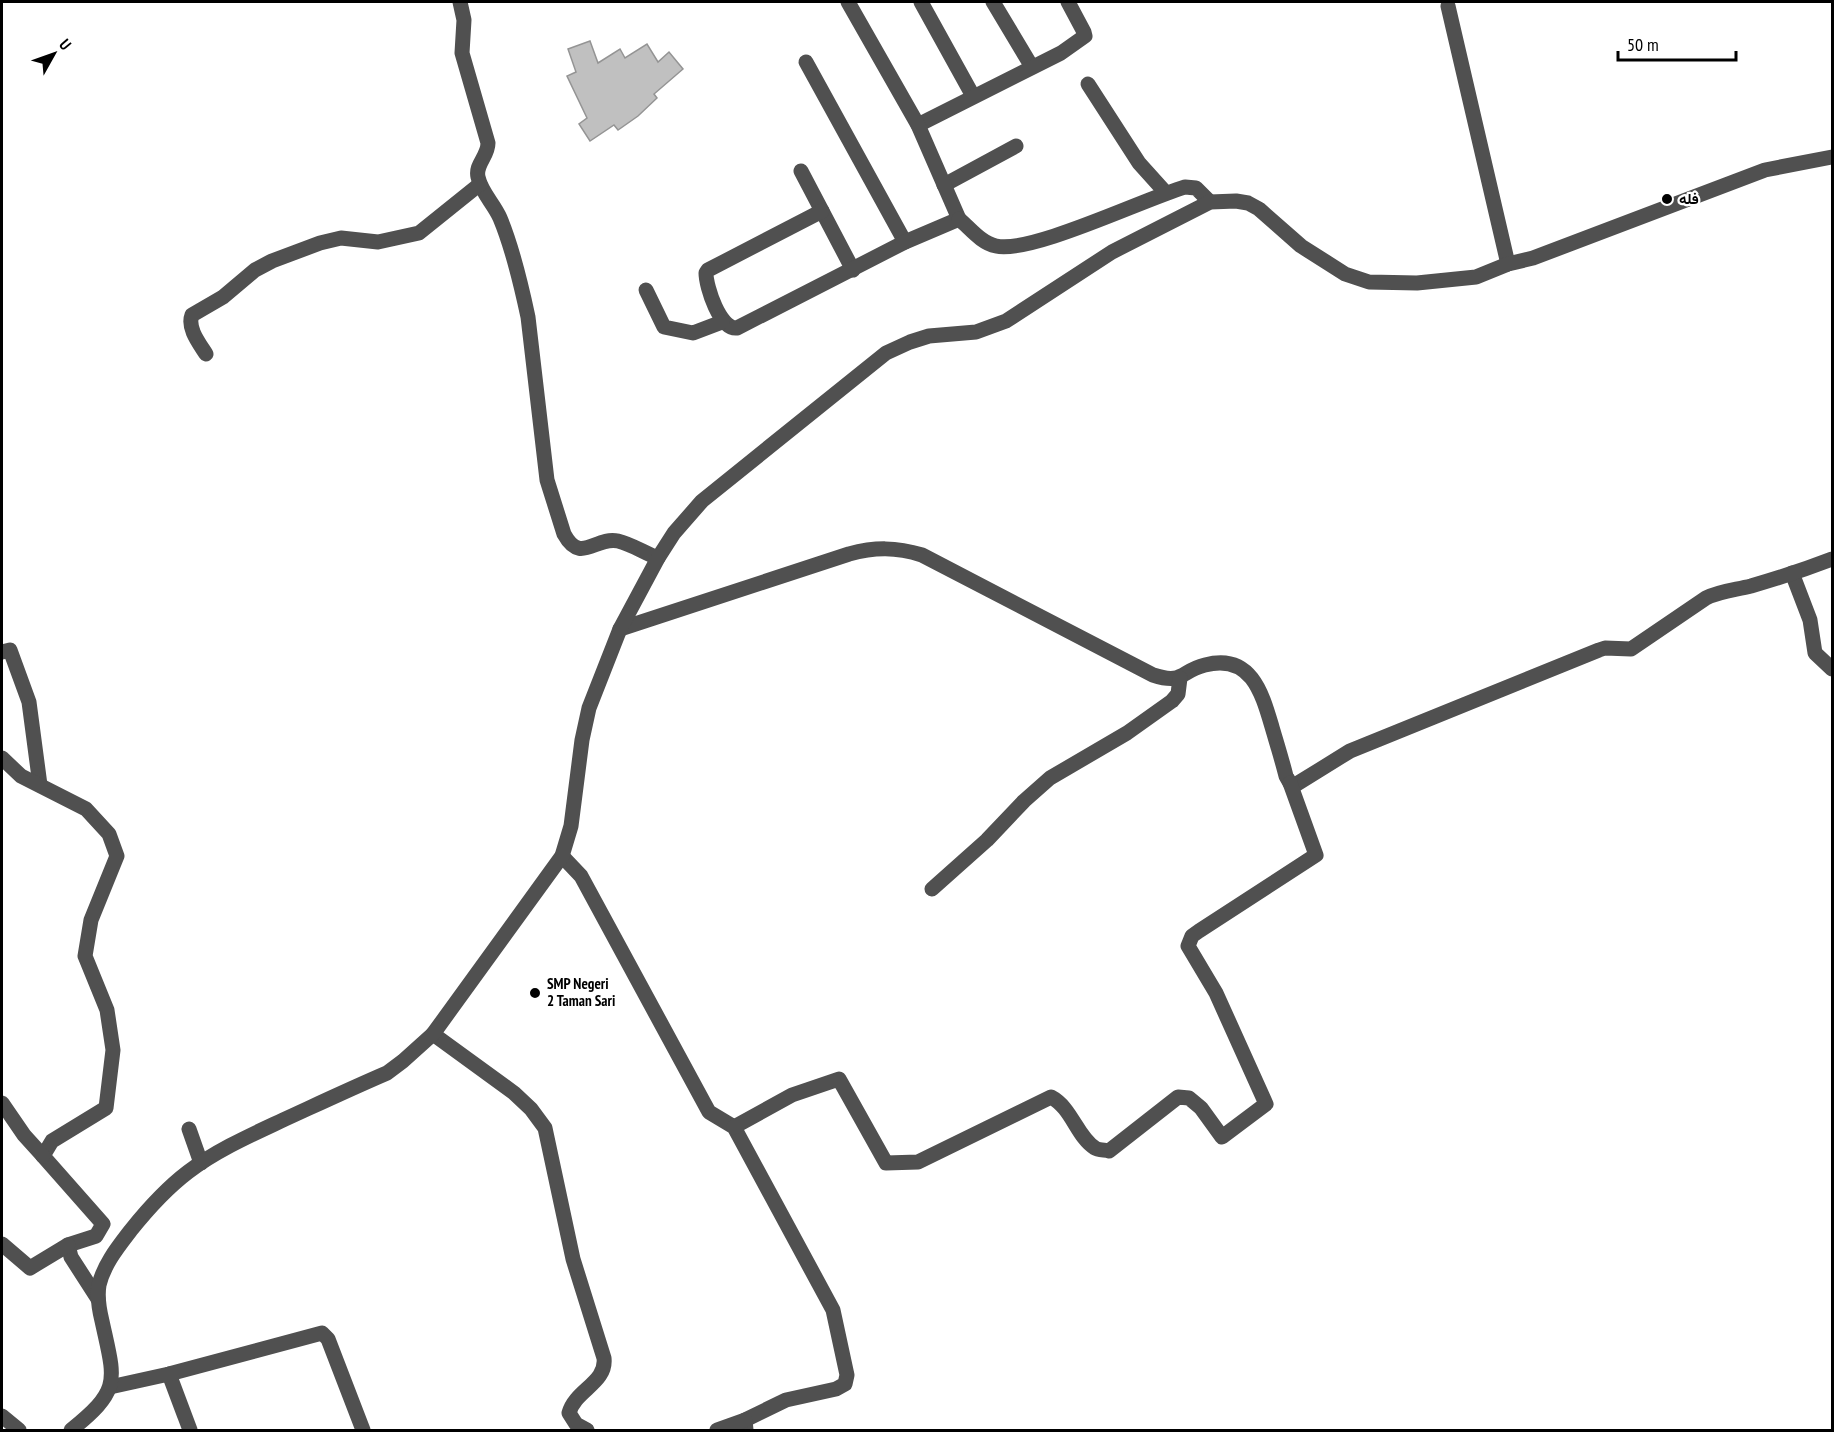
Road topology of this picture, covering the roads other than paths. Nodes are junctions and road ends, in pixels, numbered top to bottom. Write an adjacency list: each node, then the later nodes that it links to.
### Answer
1 (460, 2): 15 (street)
2 (848, 2): 11 (street)
3 (921, 2): 10 (street)
4 (993, 2): 8 (street)
5 (1068, 2): 8 (street)
6 (1448, 6): 22 (street)
7 (806, 62): 21 (street)
8 (1032, 67): 10 (street)
9 (1088, 84): 17 (street)
10 (973, 96): 11 (street)
11 (918, 125): 16 (street)
12 (1016, 146): 16 (street)
13 (1833, 157): 22 (street)
14 (801, 171): 19 (street)
15 (480, 184): 26 (street); 27 (street)
16 (944, 185): 20 (street)
17 (1166, 193): 18 (street); 20 (street)
18 (1210, 202): 22 (street); 27 (street)
19 (822, 211): 23 (street); 25 (street)
20 (959, 219): 21 (street)
21 (905, 242): 23 (street)
22 (1508, 264)
23 (853, 270): 25 (street)
24 (646, 290): 25 (street)
25 (722, 322)
26 (206, 354)
27 (658, 558): 30 (street)
28 (1833, 559): 29 (street)
29 (1792, 573): 32 (street); 35 (street)
30 (620, 629): 33 (street); 37 (street)
31 (2, 652): 36 (street)
32 (1833, 669)
33 (1180, 678): 35 (street); 38 (street)
34 (2, 758): 36 (street)
35 (1290, 783): 41 (street)
36 (40, 785): 43 (street)
37 (562, 856): 39 (street); 41 (street)
38 (932, 889)
39 (433, 1034): 44 (street); 57 (street)
40 (2, 1103): 43 (street)
41 (735, 1126): 52 (street)
42 (189, 1129): 44 (street)
43 (43, 1156): 46 (street)
44 (201, 1163): 47 (street)
45 (2, 1244): 46 (street)
46 (68, 1245): 47 (street)
47 (98, 1299): 49 (street)
48 (168, 1374): 49 (street); 55 (street); 56 (street)
49 (110, 1387): 51 (street)
50 (2, 1416): 53 (street)
51 (89, 1424): 54 (street)
52 (745, 1425): 58 (street)
53 (19, 1431)
54 (71, 1431)
55 (190, 1431)
56 (363, 1431)
57 (587, 1431)
58 (717, 1431)

